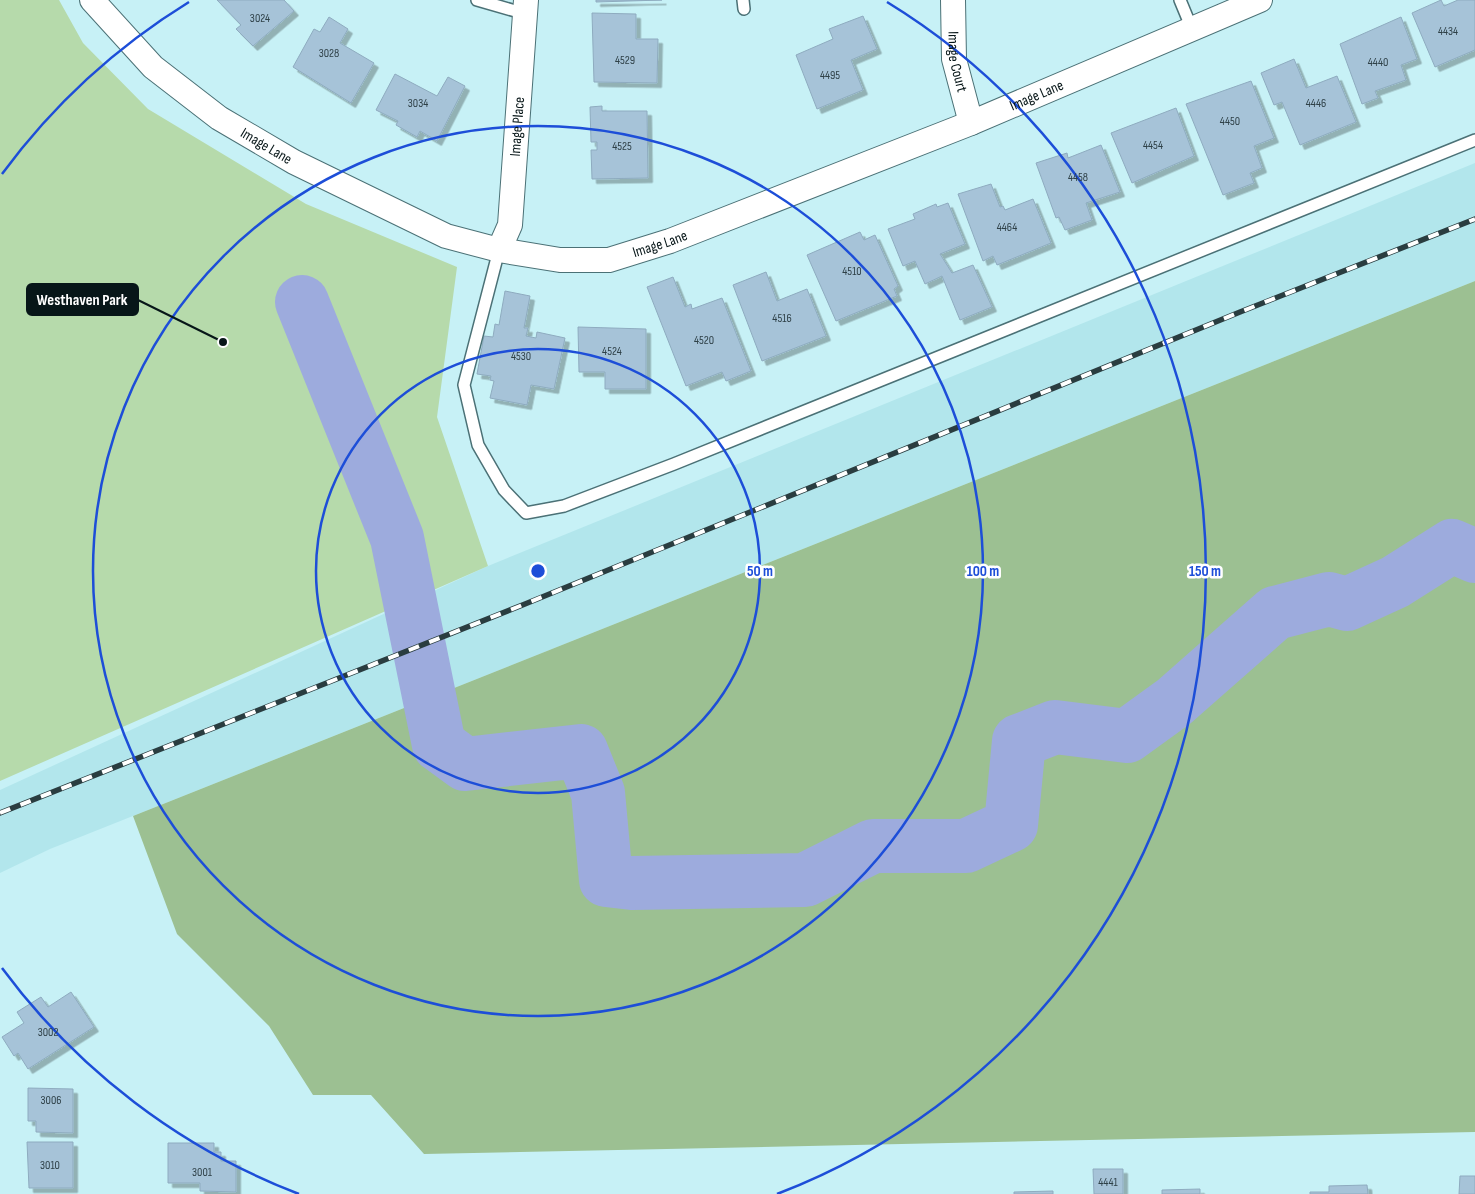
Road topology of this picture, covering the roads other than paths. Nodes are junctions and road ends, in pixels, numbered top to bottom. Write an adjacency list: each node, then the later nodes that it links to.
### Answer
1 (92, 0): 10 (street, Image Lane)
2 (477, 0): 6 (lane)
3 (953, 0): 8 (street, Image Court)
4 (1180, 0): 7 (lane)
5 (1260, 0): 7 (street, Image Lane)
6 (526, 7): 10 (street, Image Place)
7 (1192, 29): 8 (street, Image Lane)
8 (971, 123): 10 (street, Image Lane)
9 (1475, 140): 10 (lane)
10 (499, 250)

